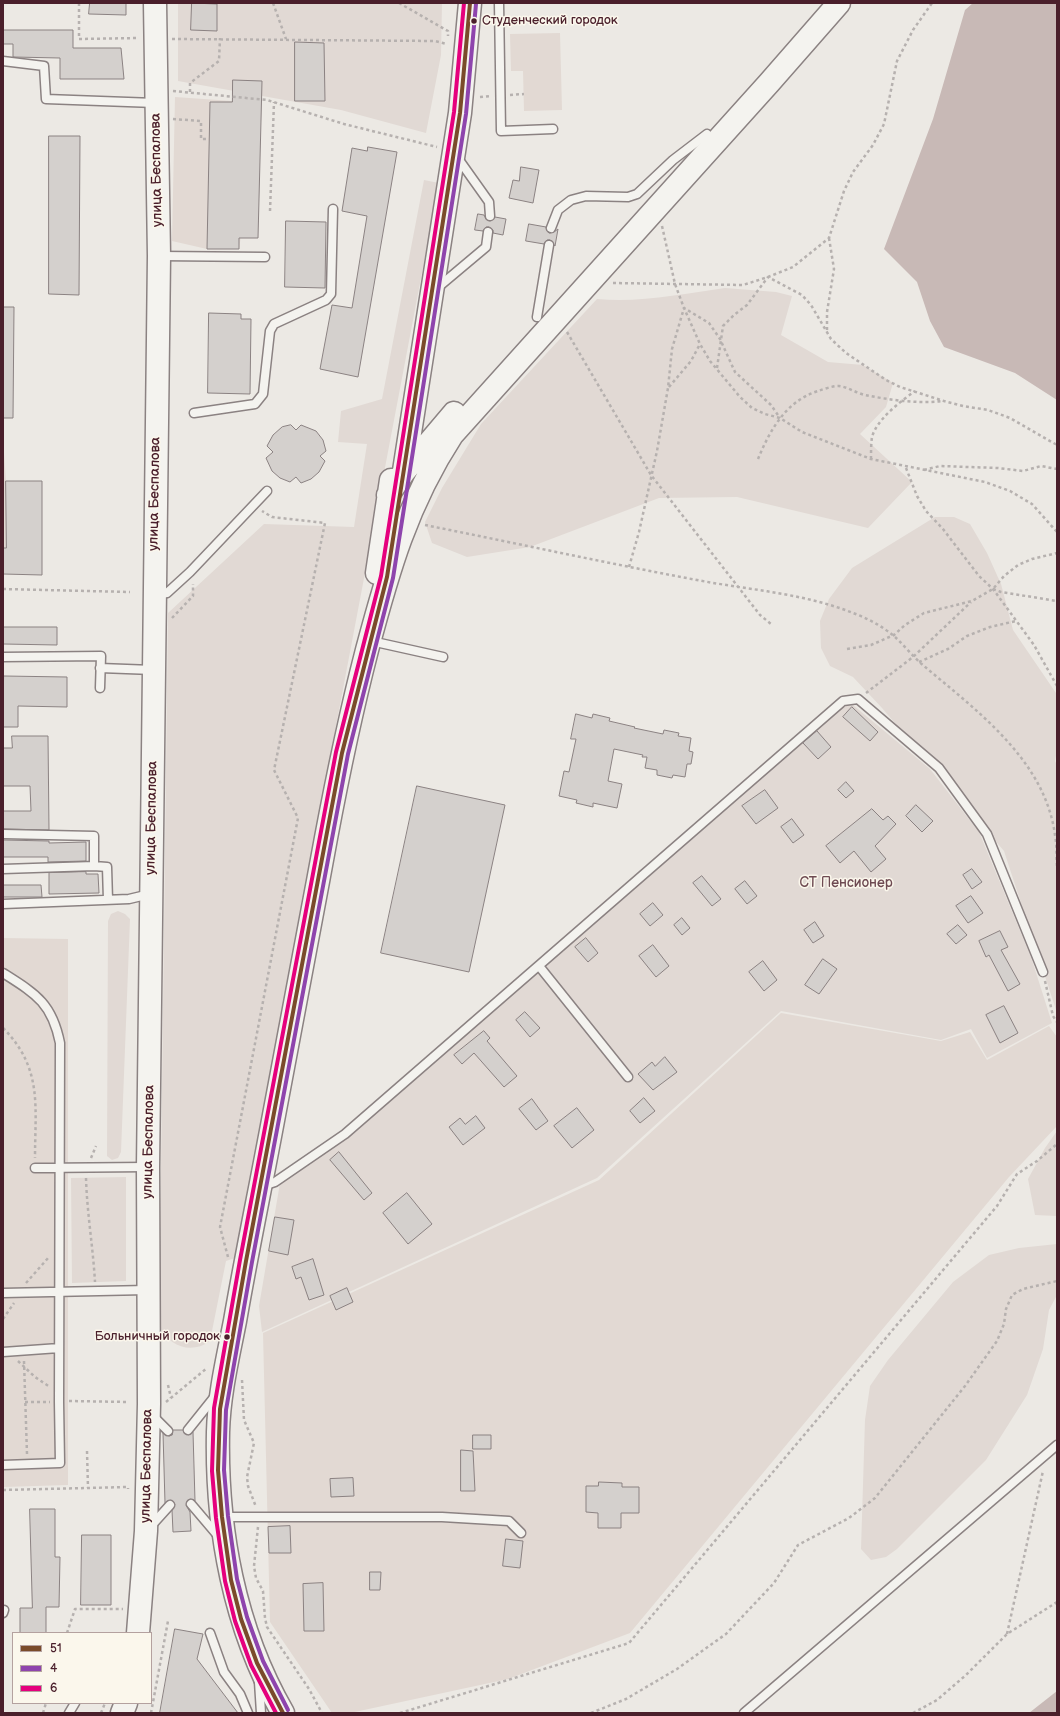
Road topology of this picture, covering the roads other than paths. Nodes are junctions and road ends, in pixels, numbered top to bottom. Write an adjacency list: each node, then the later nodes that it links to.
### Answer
1 (155, 3): 7 (main road, улица Беспалова)
2 (470, 3): 10 (main road)
3 (499, 3): 8 (lane)
4 (824, 3): 9 (main road)
5 (839, 3): 24 (main road)
6 (3, 61): 7 (lane)
7 (166, 104): 16 (main road, улица Беспалова)
8 (553, 129)
9 (707, 134): 13 (lane); 19 (main road)
10 (445, 150): 12 (lane); 18 (main road)
11 (333, 209): 20 (lane)
12 (490, 216)
13 (551, 228)
14 (488, 232): 18 (lane)
15 (549, 245): 19 (lane)
16 (159, 256): 17 (lane); 25 (main road, улица Беспалова)
17 (265, 257)
18 (431, 293): 21 (main road); 23 (main road)
19 (537, 317): 21 (main road)
20 (194, 413)
21 (404, 472): 23 (main road); 24 (main road)
22 (267, 491): 25 (lane)
23 (388, 495): 32 (main road)
24 (387, 577): 26 (main road)
25 (154, 596): 30 (main road, улица Беспалова)
26 (370, 641): 28 (lane); 32 (main road)
27 (3, 656): 29 (lane)
28 (443, 657)
29 (100, 668): 30 (lane); 31 (lane)
30 (153, 670): 36 (main road, улица Беспалова)
31 (100, 688)
32 (357, 691): 46 (main road)
33 (3, 834): 34 (lane)
34 (94, 866): 35 (lane); 37 (lane)
35 (3, 869)
36 (151, 894): 37 (lane); 43 (main road, улица Беспалова)
37 (108, 900): 38 (lane)
38 (3, 904)
39 (539, 966): 40 (lane); 42 (lane); 46 (lane)
40 (1043, 972)
41 (3, 973): 45 (lane)
42 (628, 1077)
43 (148, 1167): 45 (lane); 47 (main road, улица Беспалова)
44 (35, 1168): 45 (lane)
45 (60, 1168): 48 (lane)
46 (260, 1187): 52 (main road)
47 (148, 1290): 48 (lane); 53 (main road, улица Беспалова)
48 (59, 1292): 49 (lane); 50 (lane)
49 (3, 1293)
50 (59, 1348): 51 (lane); 57 (lane)
51 (6, 1352)
52 (222, 1386): 55 (lane); 60 (main road)
53 (157, 1407): 54 (lane); 61 (main road, улица Беспалова)
54 (168, 1430)
55 (188, 1430)
56 (1057, 1445): 72 (lane)
57 (3, 1465)
58 (191, 1504): 63 (lane)
59 (170, 1505): 61 (lane)
60 (222, 1517): 62 (lane); 63 (main road)
61 (146, 1531): 64 (main road, улица Беспалова)
62 (521, 1533)
63 (227, 1545): 66 (main road)
64 (138, 1632)
65 (210, 1633): 69 (lane)
66 (255, 1657): 70 (lane); 71 (main road)
67 (74, 1704): 68 (lane)
68 (69, 1713)
69 (248, 1713)
70 (261, 1713)
71 (283, 1713)
72 (744, 1713)

